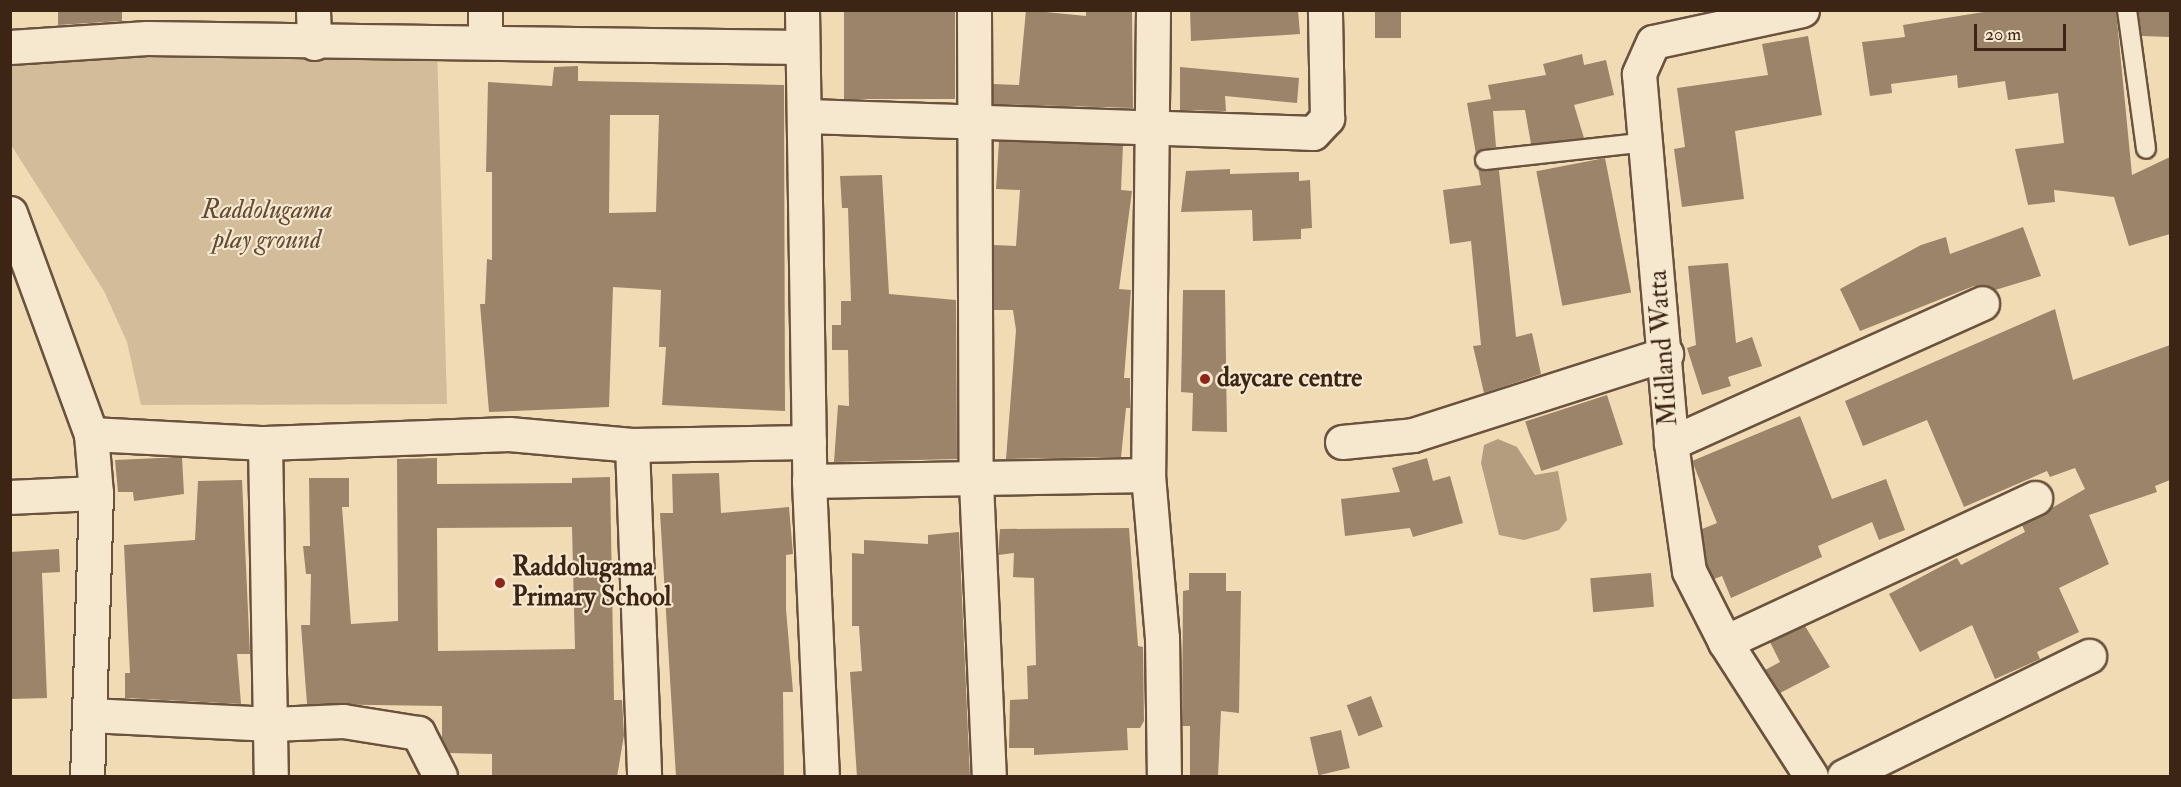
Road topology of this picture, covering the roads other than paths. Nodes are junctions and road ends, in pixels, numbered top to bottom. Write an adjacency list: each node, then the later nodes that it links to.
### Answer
1 (313, 10): 10 (street)
2 (802, 10): 12 (street)
3 (974, 10): 14 (street)
4 (1153, 10): 15 (street)
5 (1325, 10): 15 (street)
6 (1802, 10): 16 (street, Midland Watta)
7 (2127, 10): 17 (lane)
8 (147, 24): 10 (street); 11 (street)
9 (485, 26): 10 (street); 12 (street)
10 (314, 43)
11 (10, 47)
12 (801, 48): 13 (street)
13 (807, 116): 14 (street); 24 (street)
14 (974, 123): 15 (street); 30 (street)
15 (1149, 129): 28 (street)
16 (1648, 141): 18 (lane); 21 (street, Midland Watta)
17 (2146, 149)
18 (1485, 160)
19 (10, 213): 22 (street)
20 (1982, 303): 26 (street)
21 (1666, 354): 25 (street); 26 (street, Midland Watta)
22 (91, 434): 23 (street); 31 (street)
23 (266, 442): 27 (street); 37 (street)
24 (809, 442): 27 (street); 29 (street)
25 (1342, 442)
26 (1671, 443): 34 (street, Midland Watta)
27 (632, 445): 41 (street)
28 (1148, 475): 30 (street); 44 (street)
29 (809, 481): 30 (street); 42 (street)
30 (976, 482): 43 (street)
31 (96, 493): 32 (street); 36 (street)
32 (10, 497)
33 (2035, 498): 34 (street)
34 (1725, 642): 45 (street, Midland Watta)
35 (2089, 656): 46 (street)
36 (89, 715): 37 (street); 38 (street)
37 (272, 724): 39 (street); 40 (street)
38 (87, 777)
39 (271, 777)
40 (440, 777)
41 (644, 777)
42 (822, 777)
43 (989, 777)
44 (1164, 777)
45 (1811, 777)
46 (1844, 777)

